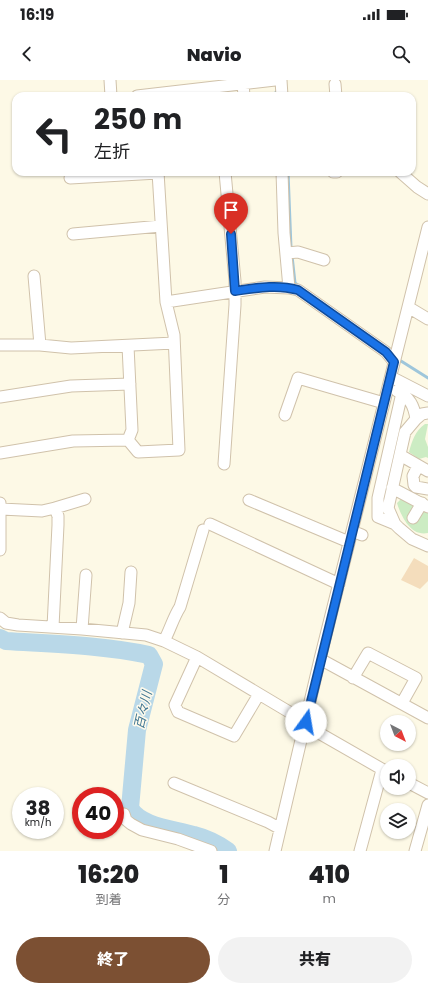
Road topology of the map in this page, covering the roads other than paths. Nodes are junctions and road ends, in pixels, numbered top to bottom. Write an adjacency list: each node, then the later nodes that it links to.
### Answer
1 (110, 80): 6 (street)
2 (275, 80): 4 (street)
3 (280, 80): 9 (street)
4 (243, 83): 7 (street); 8 (street)
5 (335, 84): 10 (street)
6 (111, 92)
7 (170, 92)
8 (244, 92)
9 (282, 92)
10 (336, 92)
11 (99, 176): 16 (street)
12 (158, 176): 18 (street)
13 (225, 176): 25 (street)
14 (282, 176): 21 (street)
15 (405, 176): 17 (street)
16 (70, 178)
17 (428, 194)
18 (161, 226): 20 (street); 26 (street)
19 (428, 227): 27 (street)
20 (73, 234)
21 (291, 253): 22 (street); 24 (street)
22 (324, 260)
23 (34, 276): 31 (street)
24 (289, 288): 25 (street); 33 (street)
25 (235, 291): 26 (street); 46 (street)
26 (166, 302): 29 (street)
27 (408, 307): 28 (street); 33 (street)
28 (428, 319)
29 (174, 343): 32 (street); 43 (street)
30 (0, 345): 31 (street)
31 (40, 345): 32 (street)
32 (128, 346): 35 (street)
33 (394, 362): 34 (street)
34 (389, 382): 36 (street); 37 (street); 39 (street)
35 (130, 384): 38 (street); 43 (street)
36 (402, 393): 42 (street); 56 (street)
37 (428, 396)
38 (0, 397)
39 (384, 403): 41 (street); 57 (street)
40 (428, 414): 42 (street)
41 (285, 415)
42 (416, 418): 45 (street)
43 (128, 440): 44 (street)
44 (0, 453)
45 (400, 455): 47 (street); 48 (street)
46 (224, 464)
47 (423, 469): 49 (street)
48 (392, 488): 52 (street); 56 (street)
49 (428, 489)
50 (85, 500): 54 (street)
51 (249, 500): 57 (street)
52 (425, 505): 55 (street)
53 (0, 506): 54 (street); 59 (street)
54 (55, 508): 64 (street)
55 (413, 518)
56 (395, 524): 58 (street)
57 (349, 542): 62 (street)
58 (428, 545)
59 (0, 550)
60 (132, 572): 66 (street)
61 (86, 575): 65 (street)
62 (339, 584): 67 (street); 69 (street)
63 (0, 618): 64 (street)
64 (53, 627): 65 (street)
65 (82, 629): 66 (street)
66 (122, 633): 67 (street)
67 (164, 641): 68 (street)
68 (196, 657): 71 (street); 71 (street)
69 (320, 659): 70 (street); 74 (street)
70 (353, 678): 72 (street); 72 (street)
71 (259, 694): 74 (street)
72 (402, 703): 73 (street)
73 (428, 718)
74 (305, 723): 75 (street); 82 (street)
75 (380, 768)
76 (174, 783): 82 (street)
77 (380, 787): 85 (street)
78 (416, 787): 79 (street)
79 (428, 793)
80 (428, 805): 86 (street)
81 (124, 814): 83 (street)
82 (279, 828): 84 (street)
83 (211, 851)
84 (275, 851)
85 (360, 851)
86 (415, 851)

